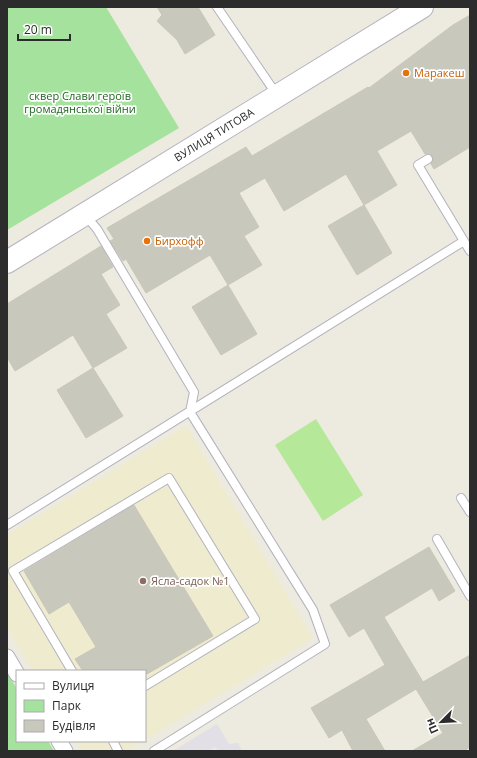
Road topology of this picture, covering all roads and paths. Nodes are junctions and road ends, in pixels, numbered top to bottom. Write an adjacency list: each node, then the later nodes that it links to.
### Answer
1 (217, 7): 3 (lane)
2 (422, 7): 3 (street, ВУЛИЦЯ ТИТОВА)
3 (277, 95): 5 (street, ВУЛИЦЯ ТИТОВА)
4 (428, 159): 6 (lane)
5 (85, 215): 8 (street, ВУЛИЦЯ ТИТОВА); 9 (lane)
6 (464, 241): 7 (lane); 9 (lane)
7 (470, 251)
8 (7, 262)
9 (190, 412): 12 (lane); 23 (lane)
10 (462, 498): 11 (lane)
11 (470, 512)
12 (7, 525)
13 (437, 539): 14 (lane)
14 (470, 596)
15 (7, 657): 17 (street)
16 (71, 670): 18 (lane)
17 (16, 672)
18 (146, 685)
19 (60, 742): 21 (street)
20 (114, 742): 22 (lane)
21 (65, 751)
22 (118, 751)
23 (154, 751)

